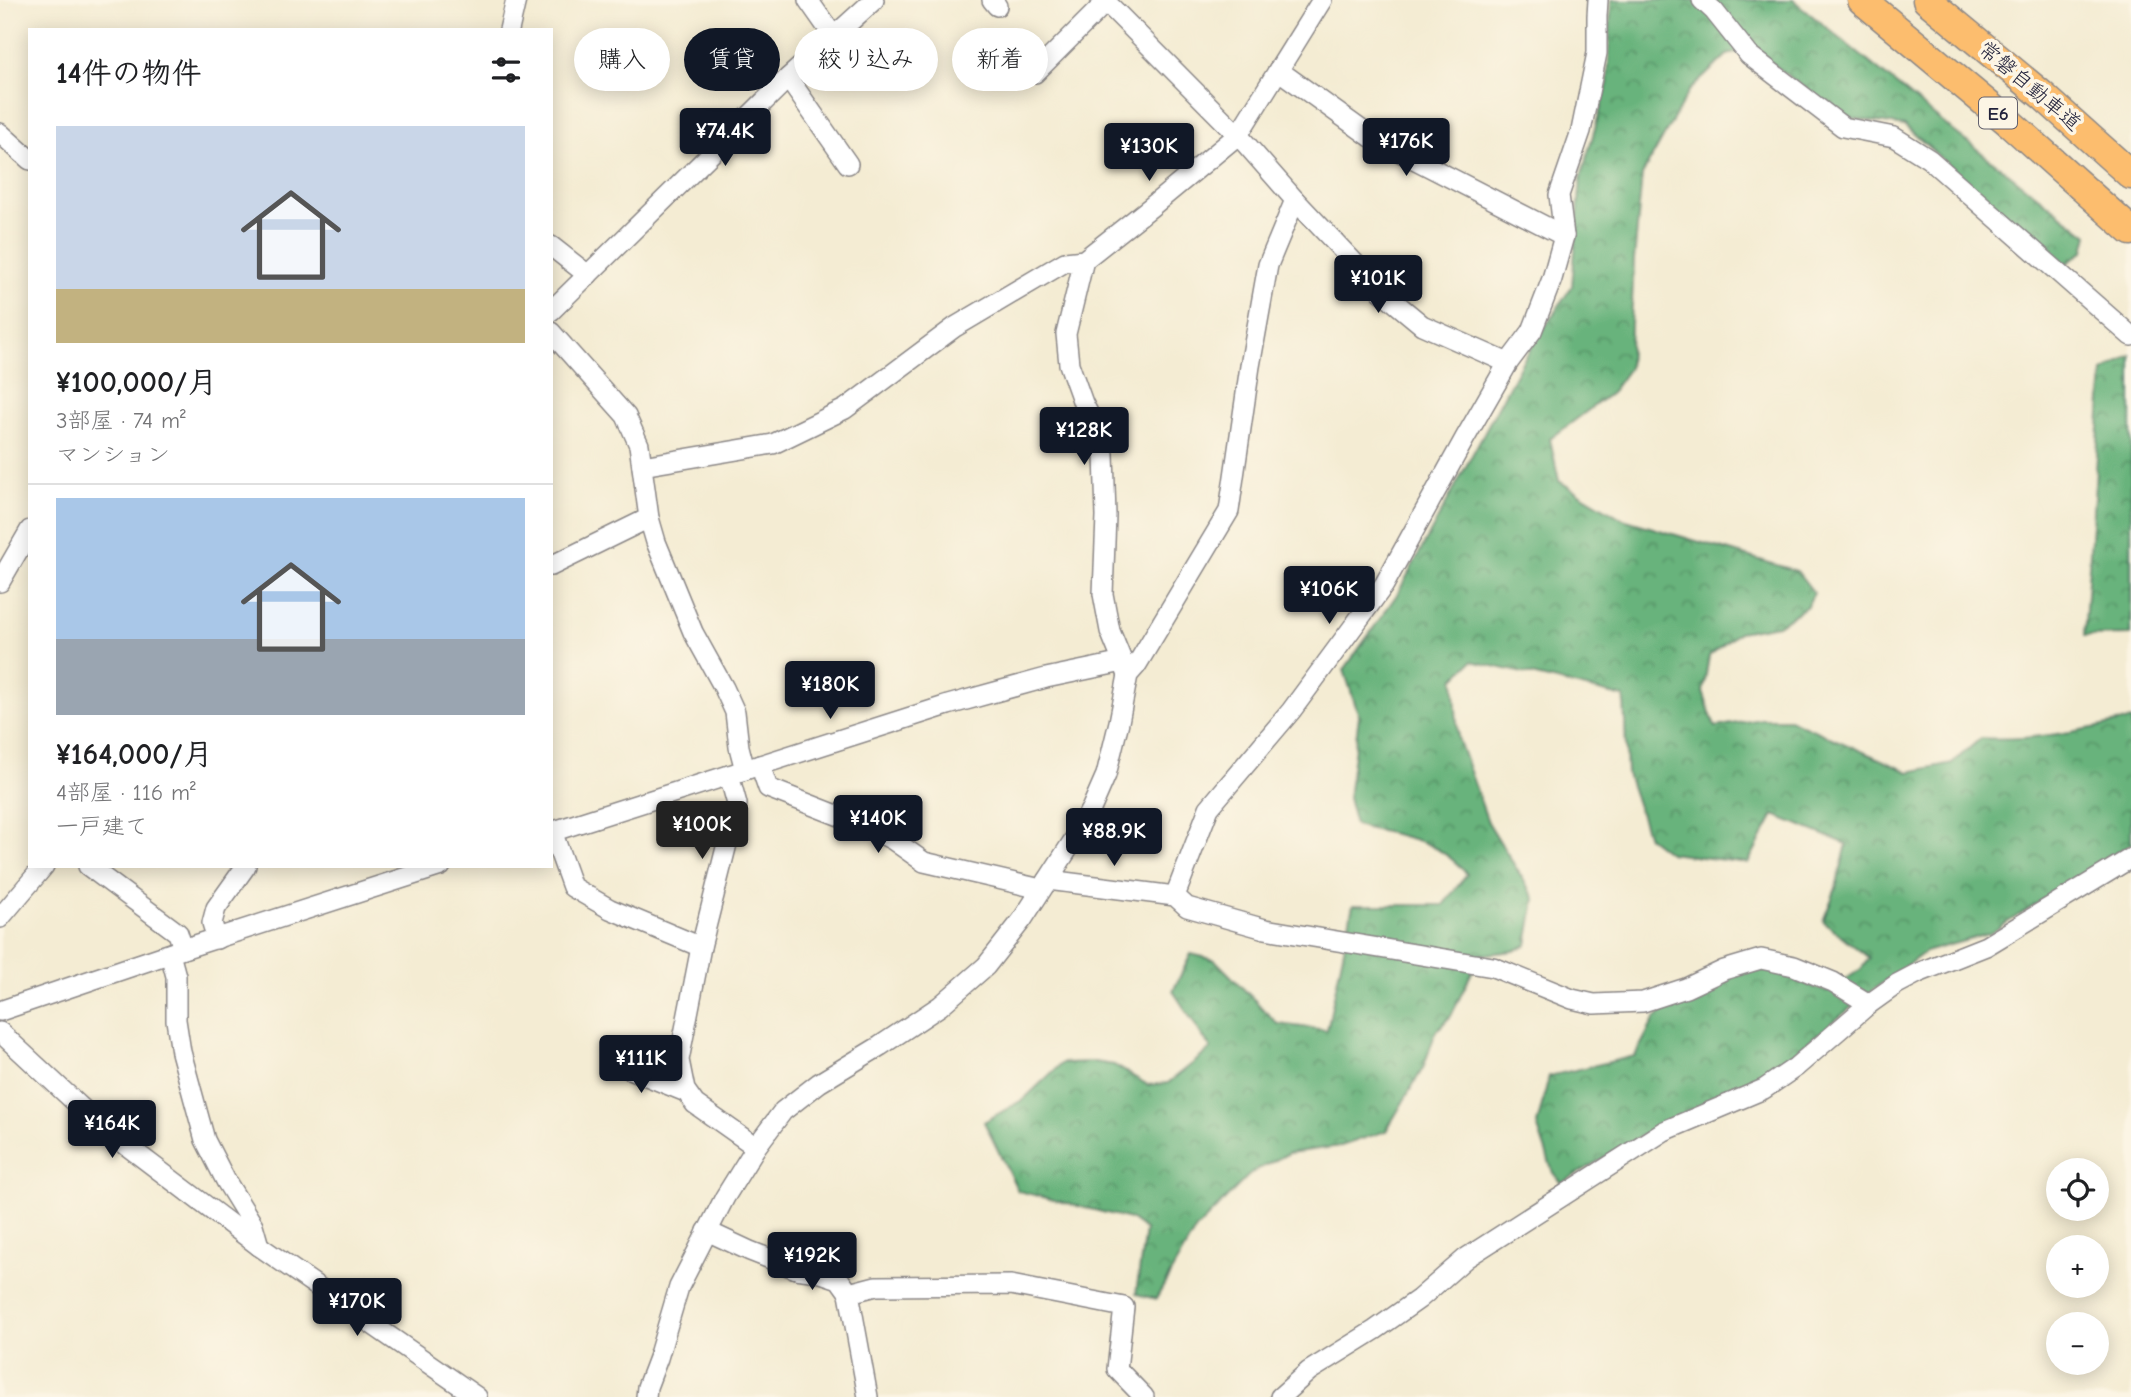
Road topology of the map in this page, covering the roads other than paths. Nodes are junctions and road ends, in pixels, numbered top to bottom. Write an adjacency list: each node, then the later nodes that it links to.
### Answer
1 (516, 0): 10 (street)
2 (808, 0): 11 (street)
3 (874, 0): 12 (street)
4 (1322, 0): 14 (street)
5 (1598, 0): 24 (street)
6 (1702, 0): 30 (street)
7 (1862, 0): 23 (highway, 常磐自動車道 / E6)
8 (1927, 0): 21 (highway, 常磐自動車道 / E6)
9 (1105, 1): 13 (street); 18 (street)
10 (509, 28)
11 (828, 28)
12 (844, 28)
13 (1048, 60)
14 (1278, 70): 18 (street); 24 (street)
15 (794, 73): 16 (street)
16 (788, 78): 20 (street); 27 (street)
17 (0, 133): 19 (street)
18 (1238, 135): 22 (street); 26 (street)
19 (28, 158)
20 (848, 164)
21 (2131, 175)
22 (1295, 200): 31 (street); 38 (street)
23 (2131, 230)
24 (1564, 236): 31 (street)
25 (553, 248): 27 (street)
26 (1084, 260): 32 (street); 38 (street)
27 (588, 275): 28 (street)
28 (553, 309)
29 (553, 334): 32 (street)
30 (2131, 336)
31 (1508, 363): 48 (street)
32 (642, 466): 33 (street)
33 (649, 518): 36 (street); 39 (street)
34 (28, 532): 35 (street)
35 (7, 552): 37 (street)
36 (553, 565)
37 (0, 582)
38 (1126, 669): 39 (street); 47 (street)
39 (745, 770): 40 (street); 47 (street); 51 (street)
40 (553, 832)
41 (553, 835): 51 (street)
42 (2131, 858): 53 (street)
43 (42, 868): 49 (street)
44 (91, 868): 52 (street)
45 (245, 868): 50 (street)
46 (435, 868): 50 (street)
47 (1045, 885): 48 (street); 58 (street)
48 (1175, 895): 53 (street)
49 (0, 918)
50 (216, 939): 52 (street)
51 (701, 947): 57 (street)
52 (176, 951): 54 (street); 60 (street)
53 (1869, 1004): 66 (street)
54 (0, 1011)
55 (0, 1032): 60 (street)
56 (612, 1062): 57 (street)
57 (686, 1092): 58 (street)
58 (756, 1147): 59 (street)
59 (707, 1231): 61 (street); 63 (street)
60 (259, 1246): 62 (street)
61 (849, 1293): 64 (street); 65 (street)
62 (477, 1397)
63 (646, 1397)
64 (868, 1397)
65 (1144, 1397)
66 (1280, 1397)

